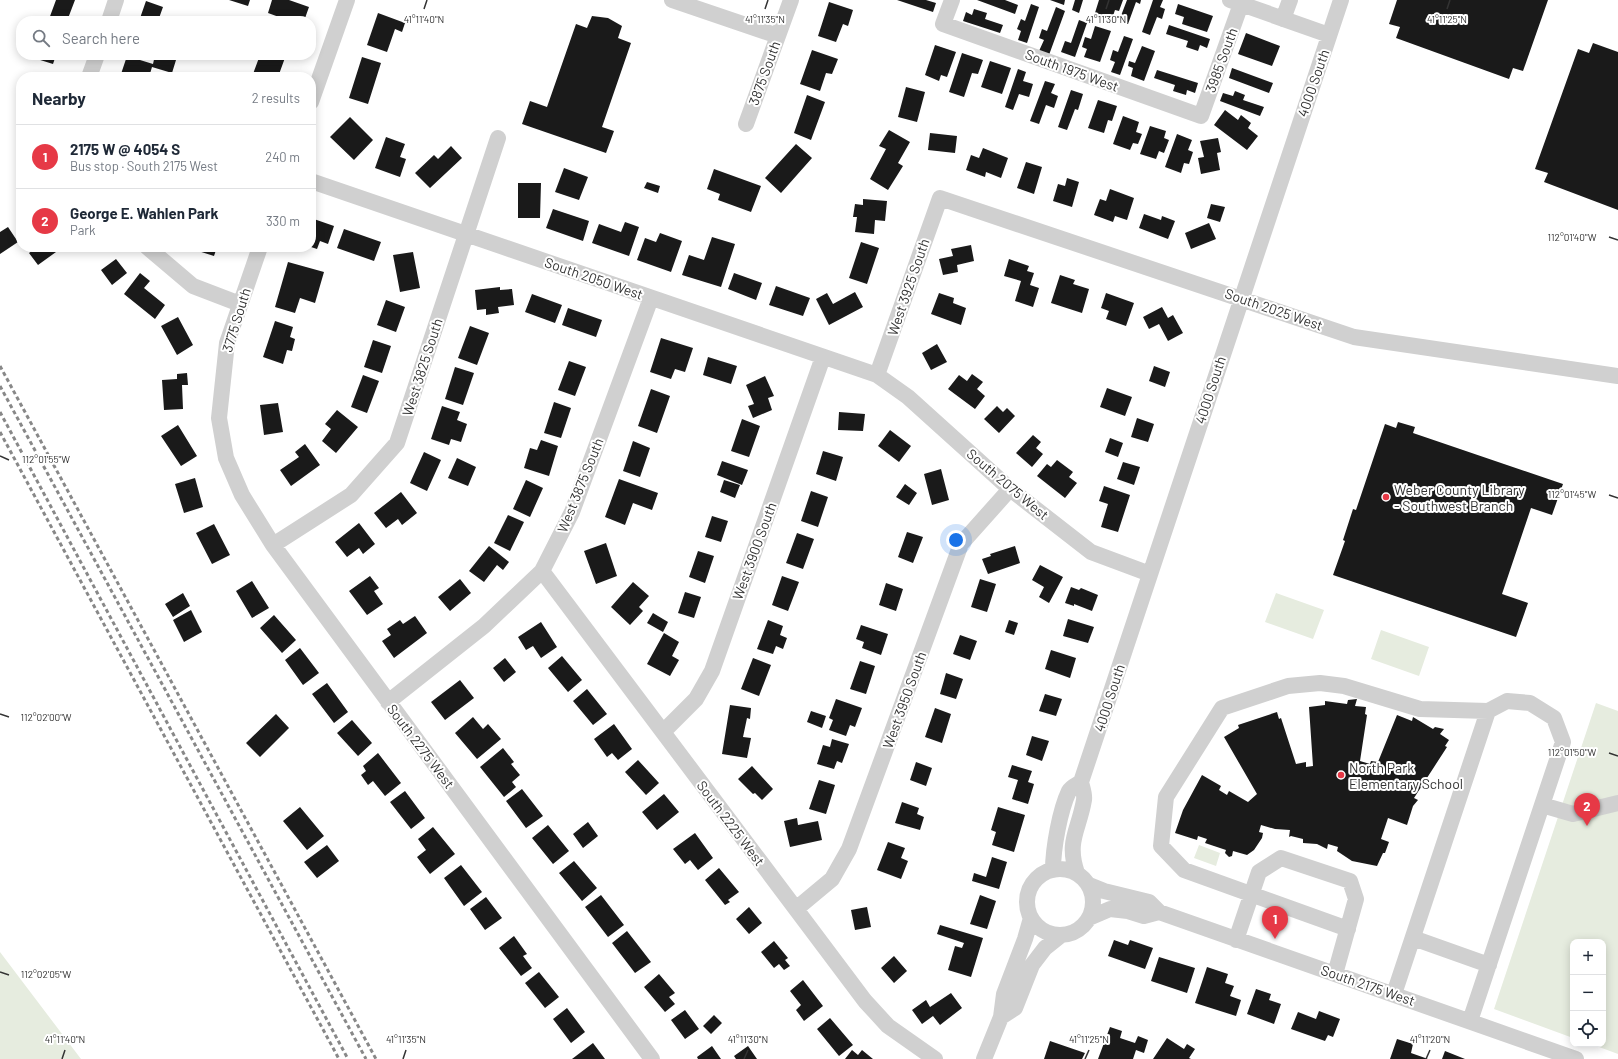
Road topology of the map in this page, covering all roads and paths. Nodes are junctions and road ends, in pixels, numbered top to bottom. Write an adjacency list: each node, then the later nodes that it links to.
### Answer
1 (116, 0): 9 (street)
2 (347, 0): 15 (street)
3 (672, 0): 12 (street)
4 (791, 0): 12 (street, 3875 South)
5 (952, 0): 16 (street, South 1975 West)
6 (1290, 0): 10 (street)
7 (1341, 0): 11 (street, 4000 South)
8 (1236, 2): 10 (street); 16 (street, 3985 South)
9 (111, 16)
10 (1283, 19): 11 (street)
11 (1329, 35): 25 (street, 4000 South)
12 (778, 36): 17 (street, 3875 South)
13 (95, 60): 14 (street)
14 (92, 72)
15 (316, 88)
16 (1201, 116)
17 (746, 124)
18 (498, 138): 21 (street, West 3825 South)
19 (316, 183): 21 (street, South 2050 West)
20 (940, 198): 25 (street, South 2025 West); 28 (street, West 3925 South)
21 (466, 234): 24 (street, South 2050 West); 32 (street, West 3825 South)
22 (153, 252): 26 (street)
23 (258, 252): 26 (street, 3775 South)
24 (651, 298): 27 (street, South 2050 West); 33 (street, West 3875 South)
25 (1241, 298): 29 (street, South 2025 West); 34 (street, 4000 South)
26 (240, 304): 30 (street, 3775 South)
27 (823, 357): 28 (street, South 2050 West); 37 (street, West 3900 South)
28 (877, 375): 31 (street, South 2075 West)
29 (1618, 376)
30 (219, 418): 32 (street, South 2275 West)
31 (1010, 489): 34 (street, South 2075 West); 45 (street, West 3950 South)
32 (273, 545): 35 (street, South 2275 West)
33 (542, 571): 35 (street, West 3875 South); 37 (street, South 2225 West)
34 (1150, 574): 38 (street, 4000 South)
35 (388, 702): 58 (street, South 2275 West)
36 (1488, 711): 40 (street); 44 (street); 51 (street)
37 (663, 732): 45 (street, South 2225 West)
38 (1081, 782): 41 (street, 4000 South); 42 (street, 4000 South)
39 (1618, 803): 40 (street)
40 (1542, 805): 53 (street)
41 (1053, 870): 42 (street); 47 (street)
42 (1077, 873): 43 (street)
43 (1089, 885): 46 (street, South 2175 West); 48 (street)
44 (1251, 896): 49 (street); 49 (street); 52 (street)
45 (796, 909): 59 (street, South 2225 West)
46 (1159, 912): 48 (street, South 2175 West); 52 (street, South 2175 West)
47 (1031, 918): 50 (street); 56 (street)
48 (1089, 918): 50 (street)
49 (1348, 929): 54 (street)
50 (1060, 936): 56 (street)
51 (1413, 938): 53 (street); 55 (street)
52 (1236, 940): 54 (street, South 2175 West)
53 (1489, 964): 57 (street)
54 (1335, 974): 55 (street, South 2175 West)
55 (1394, 994): 57 (street, South 2175 West)
56 (1001, 1017): 60 (street)
57 (1470, 1021): 61 (street, South 2175 West)
58 (652, 1059)
59 (935, 1059)
60 (984, 1059)
61 (1576, 1059)

